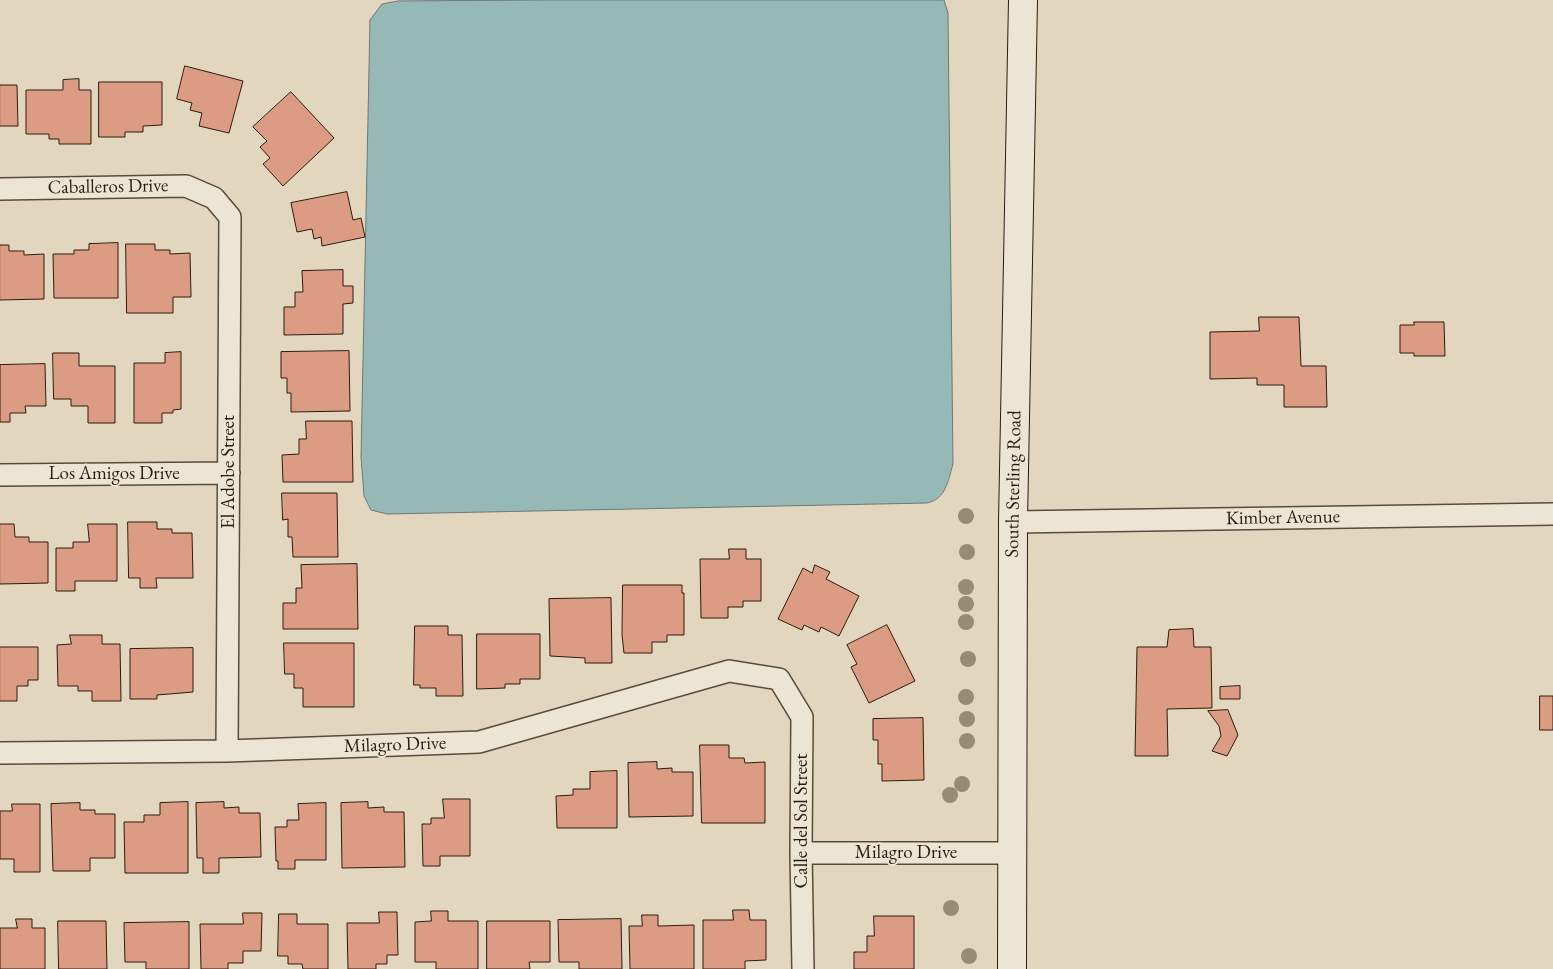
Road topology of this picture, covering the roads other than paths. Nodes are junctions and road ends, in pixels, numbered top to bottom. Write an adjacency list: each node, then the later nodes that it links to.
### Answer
1 (1023, 0): 7 (street, South Sterling Road)
2 (0, 189): 3 (street, Caballeros Drive)
3 (214, 198): 4 (street, El Adobe Street)
4 (229, 473): 5 (street, Los Amigos Drive); 9 (street, El Adobe Street)
5 (0, 475)
6 (1553, 514): 7 (street, Kimber Avenue)
7 (1013, 522): 12 (street, South Sterling Road)
8 (779, 679): 9 (street, Milagro Drive); 11 (street, Calle del Sol Street)
9 (227, 751): 10 (street, Milagro Drive)
10 (0, 753)
11 (801, 853): 12 (street, Milagro Drive); 13 (street, Calle del Sol Street)
12 (1011, 853): 14 (street, South Sterling Road)
13 (803, 969)
14 (1012, 969)

